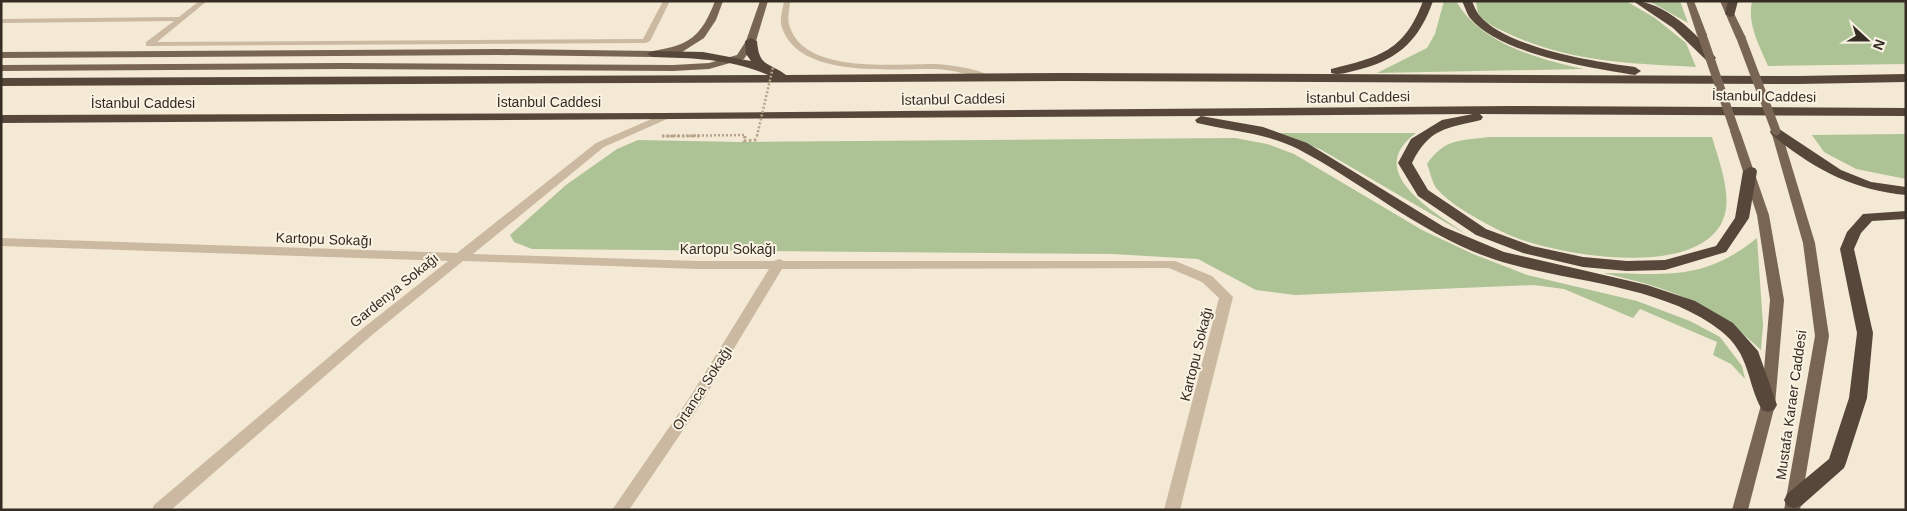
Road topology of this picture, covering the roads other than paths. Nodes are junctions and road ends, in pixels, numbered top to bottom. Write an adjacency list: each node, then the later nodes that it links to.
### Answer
1 (204, 1): 13 (lane)
2 (667, 1): 13 (lane)
3 (719, 1): 16 (main road)
4 (764, 1): 15 (main road)
5 (787, 1): 24 (lane)
6 (1428, 1): 25 (highway)
7 (1467, 1): 27 (highway)
8 (1638, 1): 18 (highway)
9 (1690, 1): 18 (main road, Mustafa Karaer Caddesi, bridge)
10 (1724, 1): 12 (main road, Mustafa Karaer Caddesi)
11 (1733, 1): 12 (highway)
12 (1730, 14): 35 (main road, Mustafa Karaer Caddesi, bridge)
13 (182, 19): 14 (lane)
14 (1, 21)
15 (751, 41): 19 (main road); 20 (highway)
16 (653, 54): 17 (main road); 19 (highway)
17 (1, 55)
18 (1710, 58): 36 (main road, Mustafa Karaer Caddesi, bridge)
19 (736, 59): 20 (highway); 21 (main road)
20 (767, 67): 23 (highway)
21 (1, 68)
22 (1906, 73): 28 (highway)
23 (787, 78): 24 (highway, İstanbul Caddesi); 29 (highway, İstanbul Caddesi)
24 (989, 78): 25 (highway, İstanbul Caddesi)
25 (1289, 78): 27 (highway, İstanbul Caddesi)
26 (1906, 78): 28 (highway, İstanbul Caddesi)
27 (1693, 79): 28 (highway, İstanbul Caddesi)
28 (1800, 80)
29 (1, 82)
30 (1510, 110): 31 (highway, İstanbul Caddesi); 32 (highway, İstanbul Caddesi); 36 (highway)
31 (1115, 112): 33 (highway, İstanbul Caddesi); 42 (highway)
32 (1906, 114)
33 (663, 117): 34 (highway, İstanbul Caddesi); 40 (street, Gardenya Sokağı)
34 (1, 119)
35 (1776, 131): 37 (highway); 43 (main road, Mustafa Karaer Caddesi)
36 (1750, 171): 42 (main road, Mustafa Karaer Caddesi)
37 (1906, 191)
38 (1906, 215): 43 (highway)
39 (1, 242): 40 (street, Kartopu Sokağı)
40 (459, 258): 41 (street, Kartopu Sokağı); 44 (street, Gardenya Sokağı)
41 (779, 263): 45 (street, Ortanca Sokağı); 46 (street, Kartopu Sokağı)
42 (1768, 405): 47 (main road, Mustafa Karaer Caddesi)
43 (1793, 505)
44 (160, 510)
45 (620, 510)
46 (1172, 510)
47 (1740, 510)

